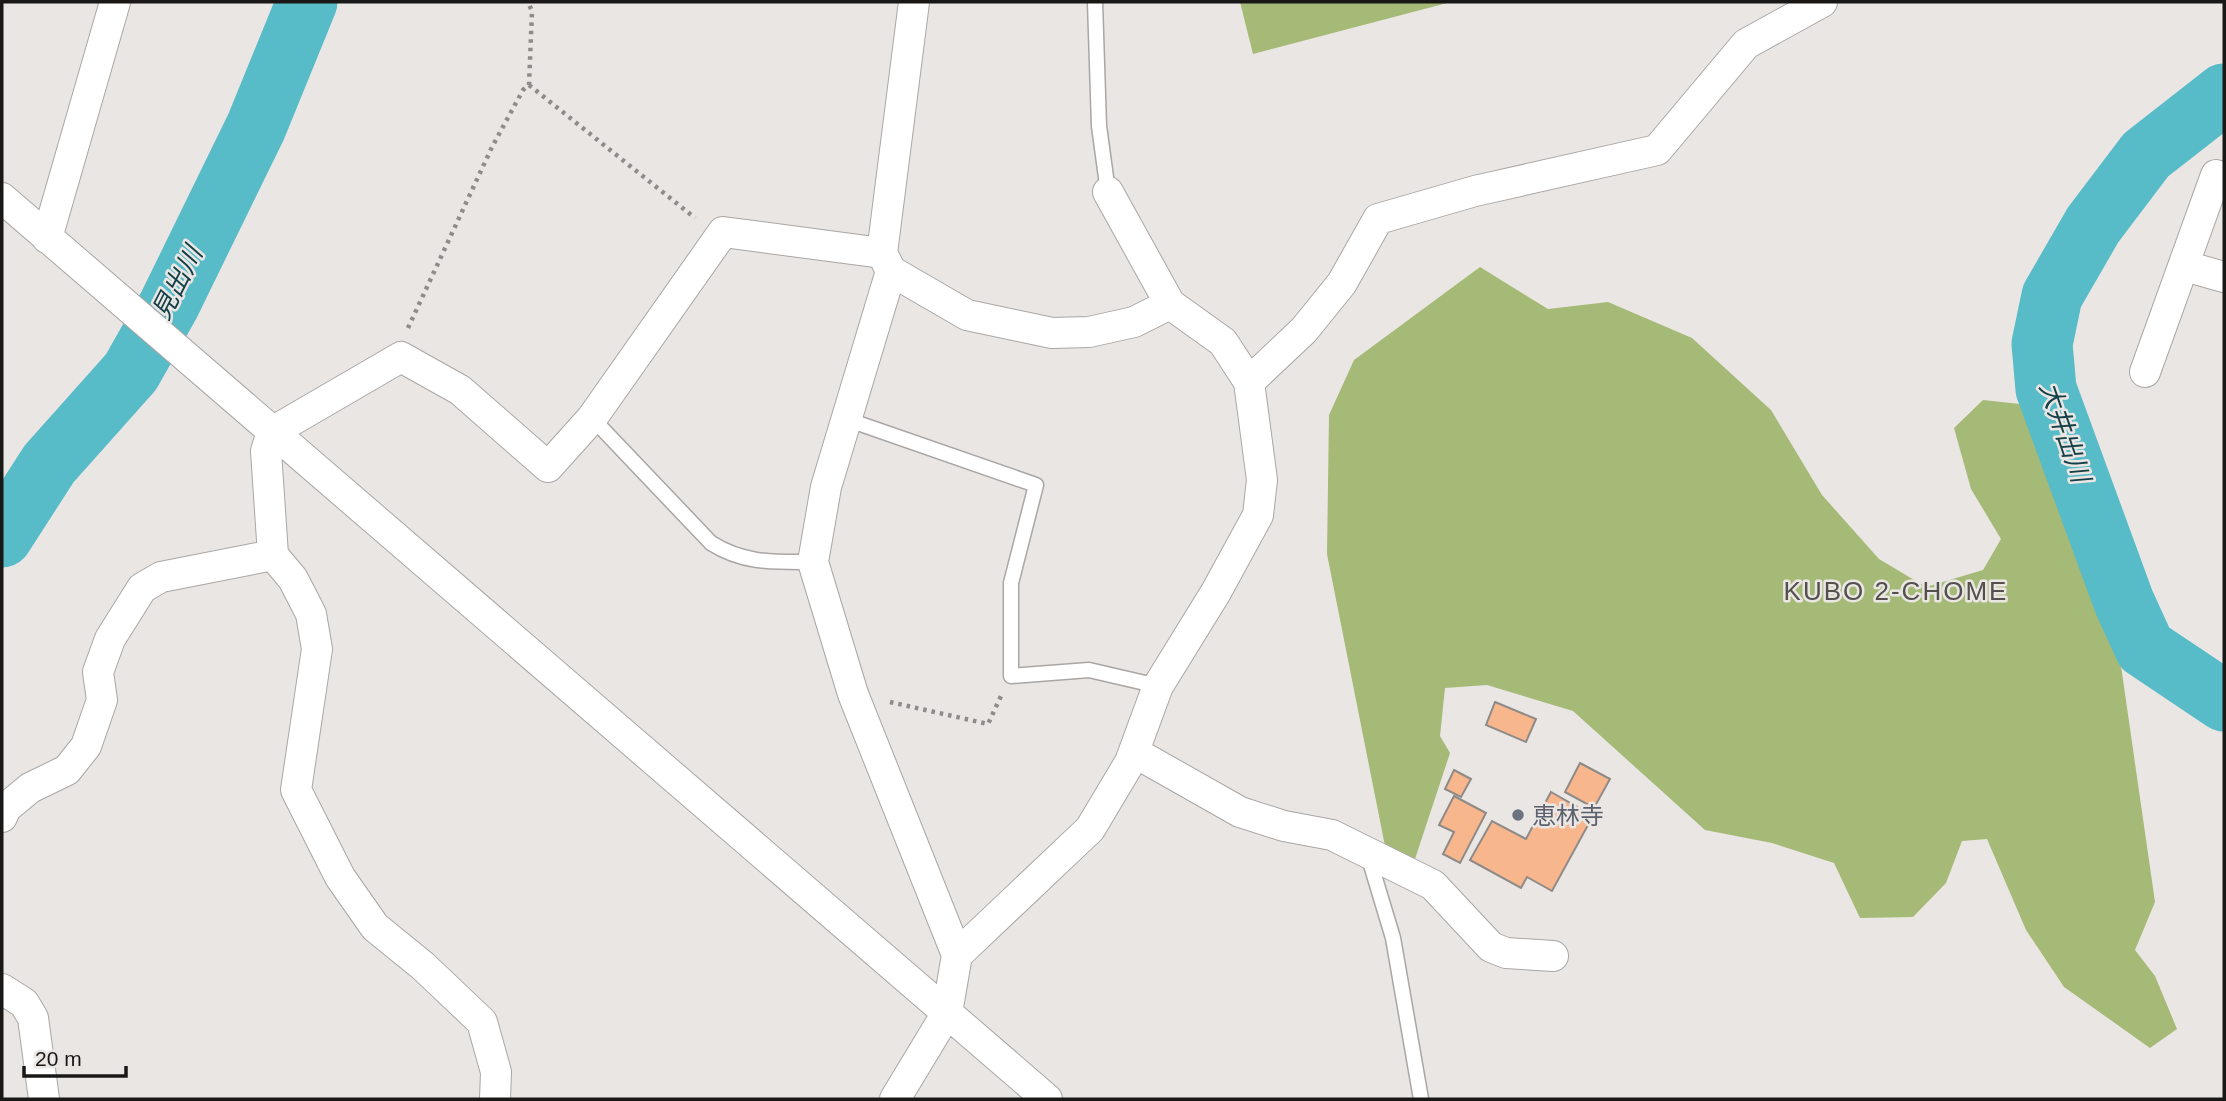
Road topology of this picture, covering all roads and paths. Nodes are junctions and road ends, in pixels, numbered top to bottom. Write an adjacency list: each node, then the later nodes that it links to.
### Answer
1 (115, 2): 11 (street)
2 (528, 2): 6 (path)
3 (914, 2): 12 (street)
4 (1095, 2): 8 (lane)
5 (1822, 2): 18 (street)
6 (529, 85): 10 (path); 16 (path)
7 (2224, 178): 13 (street)
8 (1108, 191): 15 (street)
9 (2, 198): 11 (street)
10 (723, 232): 12 (street); 19 (street)
11 (47, 238): 21 (street)
12 (887, 262): 15 (street); 20 (street)
13 (2185, 265): 14 (street); 17 (street)
14 (2224, 277)
15 (1170, 304): 18 (street)
16 (401, 358): 19 (street); 21 (street)
17 (2144, 372)
18 (1249, 382): 25 (street)
19 (592, 418): 23 (lane)
20 (846, 419): 23 (street); 24 (lane)
21 (272, 432): 22 (street); 33 (street)
22 (273, 555): 28 (street); 36 (street)
23 (813, 562): 26 (street)
24 (1011, 676): 25 (lane); 26 (path)
25 (1158, 686): 27 (street)
26 (853, 694): 30 (street)
27 (1134, 752): 29 (street); 30 (street)
28 (2, 817)
29 (1367, 849): 31 (street); 40 (lane)
30 (957, 956): 33 (street)
31 (1553, 956)
32 (2, 989): 35 (street)
33 (947, 1013): 34 (street); 37 (street)
34 (1003, 1060): 38 (street); 39 (street)
35 (44, 1099)
36 (495, 1099)
37 (895, 1099)
38 (1018, 1099)
39 (1047, 1099)
40 (1421, 1099)

